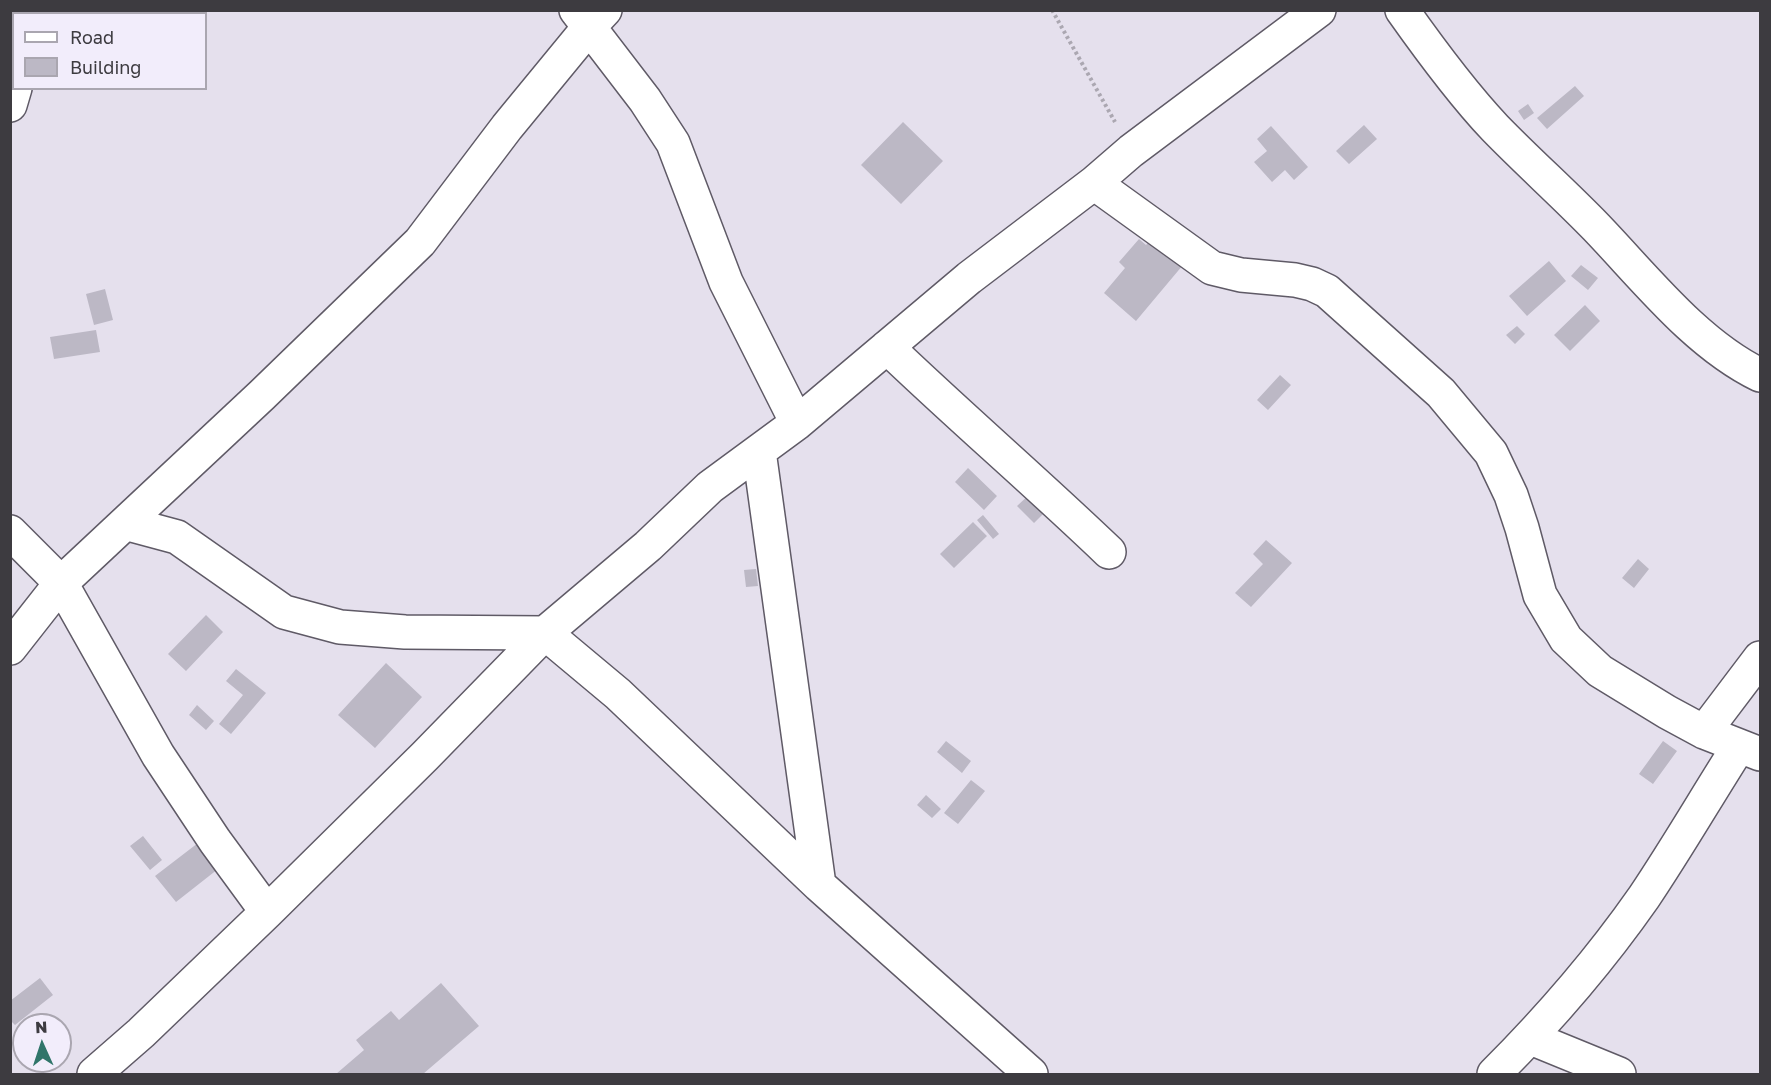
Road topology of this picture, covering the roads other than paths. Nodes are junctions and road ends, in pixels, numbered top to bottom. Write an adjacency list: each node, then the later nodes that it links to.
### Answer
1 (1319, 10): 6 (street)
2 (1402, 10): 8 (street)
3 (590, 16): 9 (street); 11 (street)
4 (14, 90): 5 (street)
5 (10, 105)
6 (1094, 183): 7 (street); 18 (street)
7 (887, 347): 9 (street); 13 (street)
8 (1761, 375)
9 (797, 423): 10 (street)
10 (759, 451): 15 (street); 20 (street)
11 (124, 523): 14 (street); 15 (street)
12 (10, 532): 14 (street)
13 (1109, 552)
14 (61, 583): 16 (street); 21 (street)
15 (545, 633): 20 (street); 21 (street)
16 (10, 648)
17 (1761, 658): 18 (street)
18 (1704, 732): 19 (street)
19 (1750, 750): 22 (street)
20 (819, 885): 24 (street)
21 (267, 912): 23 (street)
22 (1530, 1038): 25 (street); 26 (street)
23 (94, 1074)
24 (1031, 1074)
25 (1494, 1074)
26 (1619, 1074)

